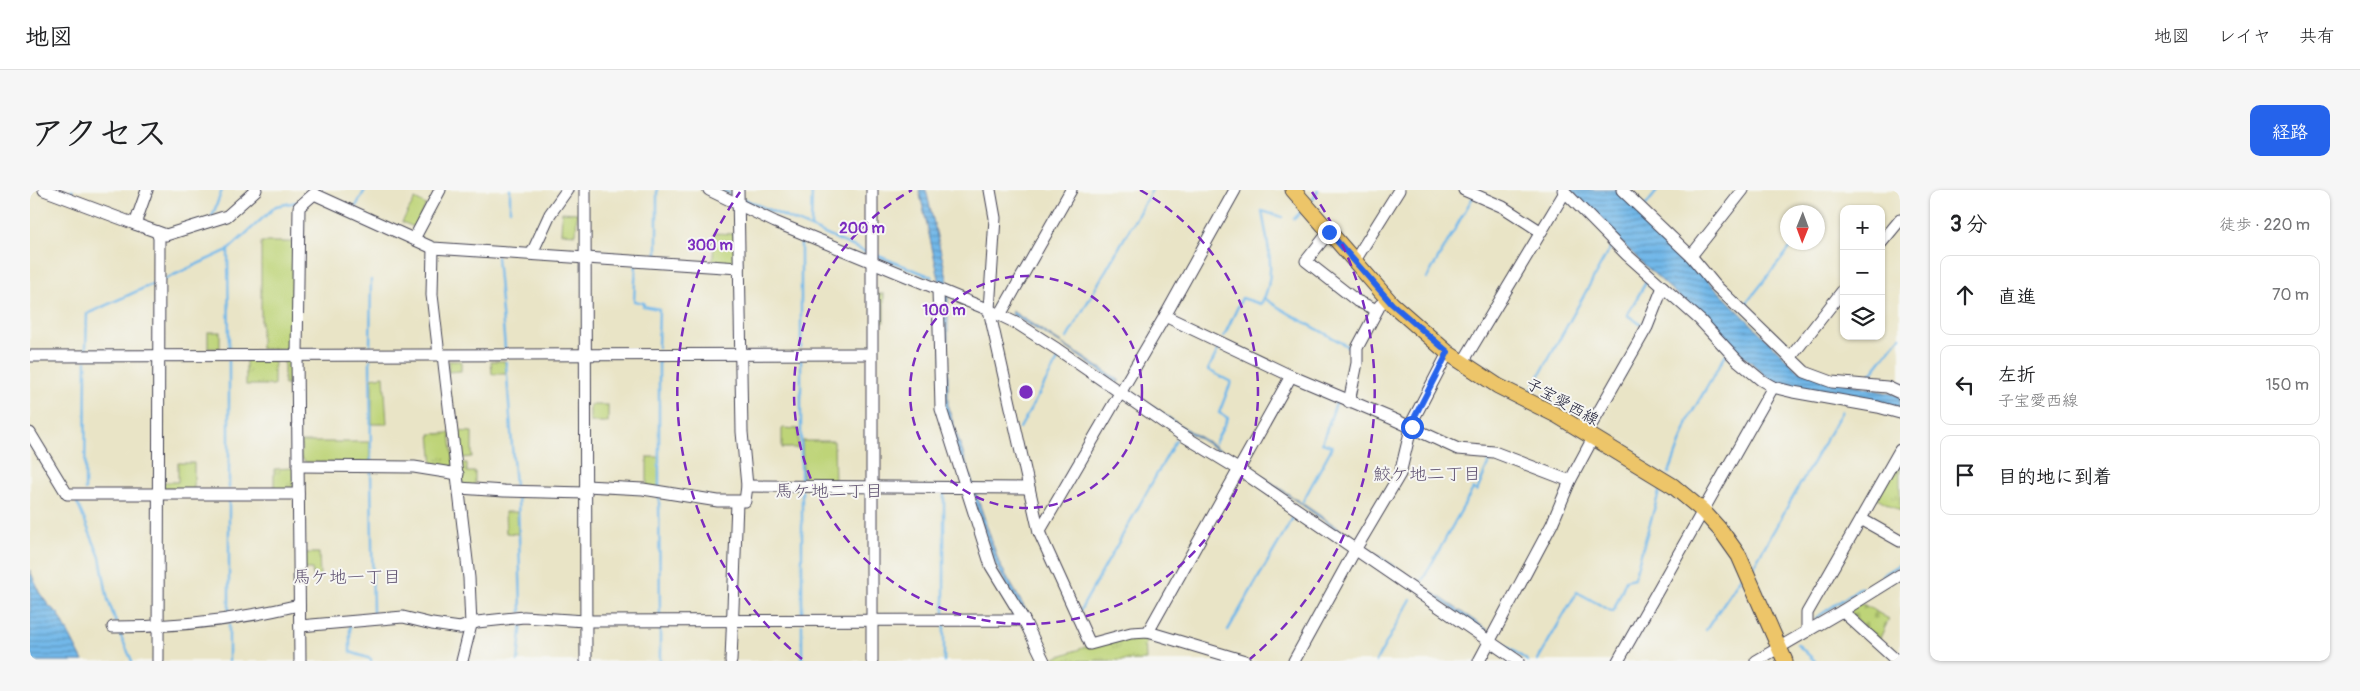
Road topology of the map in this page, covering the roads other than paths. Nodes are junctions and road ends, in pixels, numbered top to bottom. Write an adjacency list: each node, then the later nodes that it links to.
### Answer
1 (44, 190): 22 (street)
2 (147, 190): 22 (street)
3 (256, 190): 23 (street)
4 (440, 190): 27 (street)
5 (567, 190): 29 (street)
6 (585, 190): 31 (street)
7 (709, 190): 20 (street)
8 (738, 190): 20 (street)
9 (872, 190): 32 (street)
10 (990, 190): 39 (street)
11 (1071, 190): 41 (street)
12 (1235, 190): 42 (street)
13 (1293, 190): 24 (main road, 子宝愛西線)
14 (1399, 190): 33 (street)
15 (1464, 190): 25 (street)
16 (1622, 190): 30 (street)
17 (1743, 190): 30 (street)
18 (1564, 191): 25 (street); 35 (street)
19 (316, 192): 27 (street); 48 (street)
20 (739, 204): 32 (street); 34 (street)
21 (1900, 220): 26 (street)
22 (135, 224): 23 (street)
23 (157, 232): 47 (street)
24 (1329, 232): 33 (main road, 子宝愛西線); 40 (street)
25 (1540, 232): 52 (street)
26 (1885, 238)
27 (414, 239): 28 (street)
28 (433, 248): 29 (street); 49 (street)
29 (532, 254): 31 (street)
30 (1691, 256): 51 (street)
31 (586, 257): 34 (street); 44 (street)
32 (871, 262): 36 (street); 46 (street)
33 (1354, 262): 38 (main road, 子宝愛西線)
34 (739, 268): 45 (street)
35 (1663, 287): 54 (street); 61 (street)
36 (938, 289): 39 (street); 69 (street)
37 (1840, 294): 51 (street)
38 (1385, 296): 40 (street); 43 (main road, 子宝愛西線)
39 (989, 310): 41 (street); 71 (street)
40 (1377, 310): 57 (street)
41 (1000, 315): 55 (street)
42 (1165, 316): 53 (street); 55 (street)
43 (1448, 352): 52 (main road, 子宝愛西線); 59 (street)
44 (586, 354): 45 (street); 49 (street); 72 (street)
45 (741, 354): 46 (street); 67 (street)
46 (871, 354): 68 (street)
47 (158, 355): 48 (street); 50 (street); 73 (street)
48 (297, 355): 49 (street); 63 (street)
49 (441, 355): 65 (street)
50 (30, 356)
51 (1790, 358): 56 (street)
52 (1463, 362): 61 (main road, 子宝愛西線)
53 (1291, 376): 57 (street); 64 (street)
54 (1773, 387): 58 (street); 76 (street)
55 (1120, 392): 64 (street); 78 (street)
56 (1900, 393)
57 (1350, 402): 59 (street)
58 (1900, 413)
59 (1412, 427): 66 (street); 80 (street)
60 (30, 433): 73 (street)
61 (1590, 436): 66 (street); 76 (main road, 子宝愛西線)
62 (1900, 450): 77 (street)
63 (298, 466): 65 (street); 74 (street)
64 (1238, 470): 80 (street); 93 (street)
65 (458, 474): 70 (street)
66 (1570, 481): 94 (street)
67 (747, 486): 68 (street); 75 (street)
68 (872, 486): 69 (street); 85 (street)
69 (970, 487): 71 (street); 86 (street)
70 (459, 488): 72 (street); 88 (street)
71 (1029, 488): 78 (street)
72 (586, 490): 75 (street); 87 (street)
73 (158, 494): 74 (street); 91 (street)
74 (298, 494): 82 (street)
75 (736, 502): 84 (street)
76 (1704, 511): 95 (main road, 子宝愛西線); 107 (street)
77 (1861, 519): 79 (street); 92 (street)
78 (1039, 532): 93 (street)
79 (1900, 541)
80 (1355, 550): 94 (street); 104 (street)
81 (1900, 574): 83 (street)
82 (299, 605): 89 (street); 91 (street)
83 (1842, 611): 92 (street); 110 (street)
84 (732, 620): 85 (street); 87 (street); 100 (street)
85 (873, 620): 86 (street); 101 (street)
86 (1024, 620): 102 (street)
87 (585, 621): 88 (street); 99 (street)
88 (471, 625): 89 (street); 98 (street)
89 (300, 626): 97 (street)
90 (113, 627): 91 (street)
91 (158, 627): 96 (street)
92 (1807, 631): 95 (street)
93 (1148, 632): 103 (street)
94 (1489, 641): 105 (street); 106 (street)
95 (1779, 646): 108 (street); 109 (main road, 子宝愛西線)
96 (158, 661)
97 (300, 661)
98 (462, 661)
99 (586, 661)
100 (732, 661)
101 (872, 661)
102 (1044, 661)
103 (1245, 661)
104 (1294, 661)
105 (1479, 661)
106 (1518, 661)
107 (1618, 661)
108 (1756, 661)
109 (1785, 661)
110 (1898, 661)

